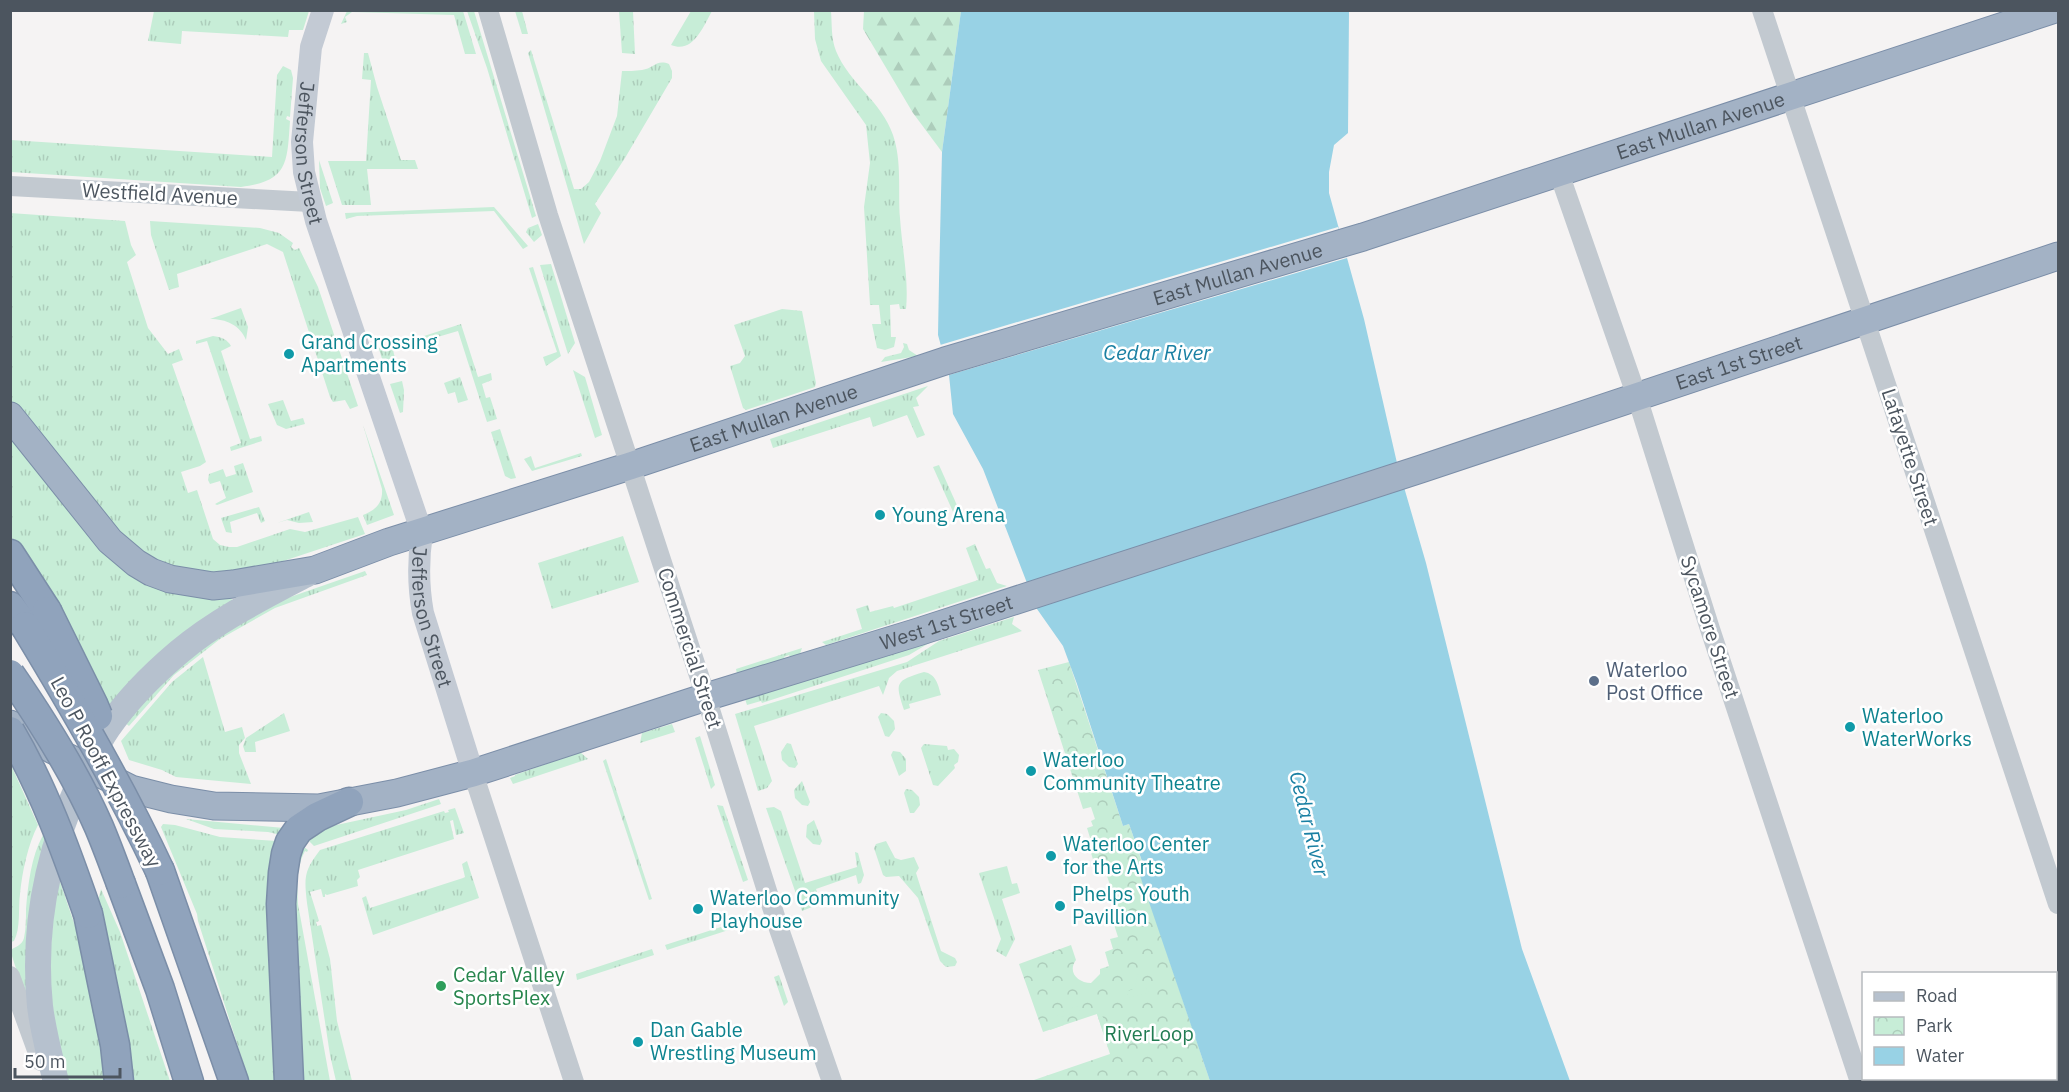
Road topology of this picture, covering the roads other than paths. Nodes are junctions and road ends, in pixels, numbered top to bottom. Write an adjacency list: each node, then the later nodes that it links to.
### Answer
1 (323, 10): 8 (main road, Jefferson Street)
2 (488, 10): 13 (street, Commercial Street)
3 (1762, 10): 5 (street, Lafayette Street)
4 (2052, 10): 5 (highway, East Mullan Avenue)
5 (1791, 96): 6 (highway, East Mullan Avenue); 10 (street, Lafayette Street)
6 (1559, 173): 11 (street, Sycamore Street); 13 (highway, East Mullan Avenue)
7 (10, 186): 8 (street, Westfield Avenue)
8 (310, 202): 15 (main road, Jefferson Street)
9 (2058, 256): 10 (highway, East 1st Street)
10 (1865, 321): 11 (highway, East 1st Street); 26 (street, Lafayette Street)
11 (1637, 397): 14 (highway, East 1st Street); 36 (street, Sycamore Street)
12 (10, 416): 17 (highway, East Mullan Avenue)
13 (630, 466): 15 (highway, East Mullan Avenue); 20 (street, Commercial Street)
14 (1421, 469): 20 (highway, West 1st Street)
15 (422, 533): 17 (highway, East Mullan Avenue); 24 (main road, Jefferson Street)
16 (10, 554): 18 (highway, Leo P Rooff Expressway)
17 (315, 570): 23 (main road)
18 (27, 614): 32 (highway, Leo P Rooff Expressway, bridge)
19 (10, 674): 31 (highway, Leo P Rooff Expressway, bridge)
20 (706, 697): 24 (highway, West 1st Street); 35 (street, Commercial Street)
21 (10, 724): 23 (highway, West 1st Street)
22 (10, 731): 30 (highway, bridge)
23 (86, 768): 25 (highway, West 1st Street); 29 (main road)
24 (473, 773): 25 (highway, West 1st Street); 34 (street, Jefferson Street)
25 (349, 802): 33 (highway)
26 (2058, 904)
27 (10, 976): 28 (street)
28 (49, 1082)
29 (56, 1082)
30 (119, 1082)
31 (189, 1082)
32 (234, 1082)
33 (289, 1082)
34 (574, 1082)
35 (832, 1082)
36 (1860, 1082)

